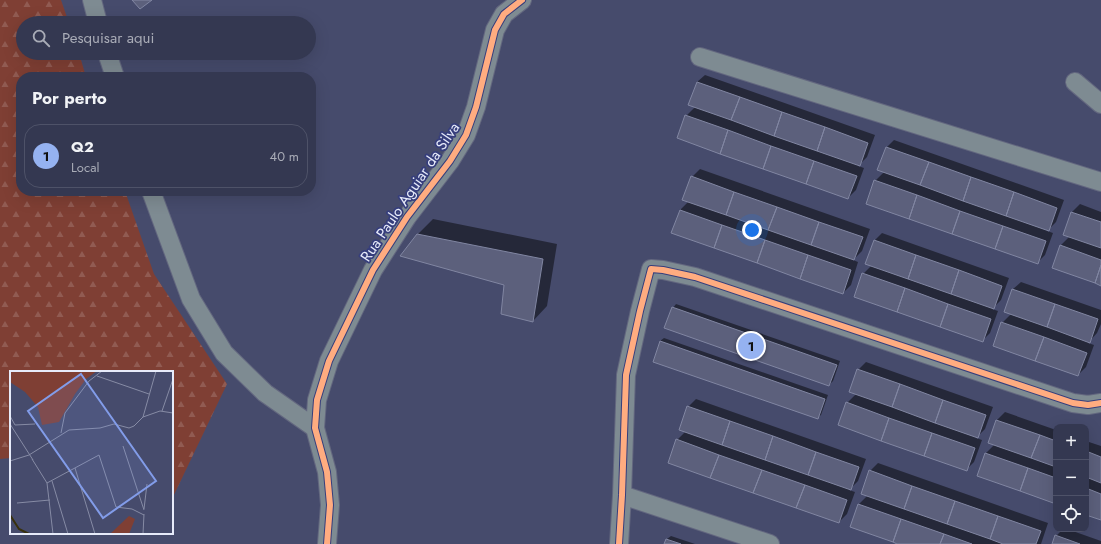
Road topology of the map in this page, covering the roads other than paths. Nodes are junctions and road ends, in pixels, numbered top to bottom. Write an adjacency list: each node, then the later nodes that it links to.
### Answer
1 (92, 0): 3 (street)
2 (522, 0): 12 (street, Rua Paulo Aguiar da Silva)
3 (96, 16)
4 (700, 57): 9 (street)
5 (110, 60): 6 (street)
6 (114, 72)
7 (1075, 82): 8 (street)
8 (1101, 104)
9 (1101, 182)
10 (153, 196): 12 (street)
11 (1101, 403): 13 (street)
12 (315, 428): 14 (street, Rua Paulo Aguiar da Silva)
13 (622, 495): 15 (street); 16 (street)
14 (327, 544)
15 (619, 544)
16 (770, 544)

